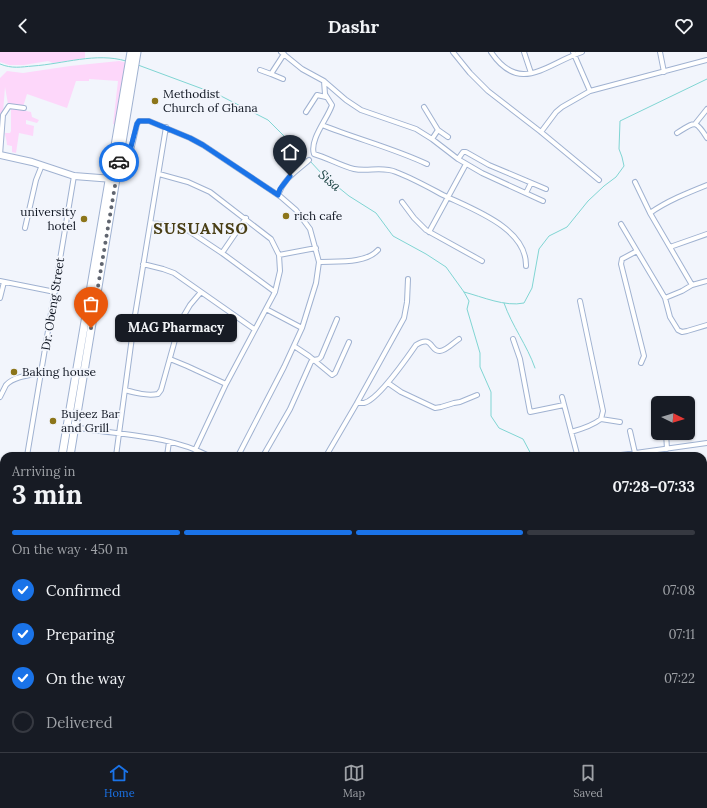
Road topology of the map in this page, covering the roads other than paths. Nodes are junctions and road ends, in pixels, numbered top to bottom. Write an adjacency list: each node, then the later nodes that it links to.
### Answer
1 (131, 52): 14 (highway)
2 (137, 52): 14 (highway)
3 (453, 52): 28 (street)
4 (491, 52): 13 (street)
5 (524, 52): 13 (street)
6 (582, 52): 9 (street)
7 (660, 52): 12 (street)
8 (282, 53): 15 (street); 17 (street)
9 (573, 53): 13 (street); 18 (street)
10 (707, 60): 12 (street)
11 (260, 70): 15 (street)
12 (664, 72): 18 (street)
13 (531, 73)
14 (131, 74): 36 (highway); 42 (highway)
15 (271, 74): 16 (street)
16 (283, 79)
17 (324, 81): 19 (street); 32 (street)
18 (590, 91): 28 (street)
19 (326, 97): 23 (street); 25 (street)
20 (424, 107): 27 (street)
21 (24, 108): 33 (street)
22 (707, 109): 24 (street)
23 (306, 112)
24 (695, 124): 29 (street); 31 (street)
25 (322, 125): 37 (street); 50 (street)
26 (166, 128): 36 (street); 40 (street); 49 (street)
27 (438, 130): 30 (street); 32 (street)
28 (541, 132): 43 (street)
29 (677, 133)
30 (448, 137)
31 (707, 138)
32 (432, 139): 34 (street)
33 (0, 155): 39 (street)
34 (458, 159): 38 (street); 45 (street)
35 (309, 160): 49 (street)
36 (119, 162): 42 (highway)
37 (427, 164)
38 (466, 164): 48 (street); 50 (street)
39 (42, 165): 41 (street); 57 (street)
40 (159, 174): 54 (street); 55 (street)
41 (74, 176): 42 (street); 74 (street, Dr. Obeng Street)
42 (113, 179): 103 (highway)
43 (599, 180)
44 (635, 182): 53 (street)
45 (531, 183): 47 (street); 48 (street)
46 (707, 185): 53 (street)
47 (546, 189)
48 (526, 193): 51 (street)
49 (278, 195): 61 (street)
50 (447, 197): 58 (street); 69 (street)
51 (542, 201)
52 (402, 202): 58 (street)
53 (650, 213): 60 (street)
54 (246, 218): 64 (street); 65 (street)
55 (151, 223): 64 (street); 68 (street)
56 (621, 224): 63 (street)
57 (25, 228)
58 (429, 232): 66 (street)
59 (707, 234): 60 (street)
60 (670, 247): 73 (street)
61 (316, 248): 65 (street); 67 (street)
62 (378, 250): 67 (street)
63 (637, 251): 78 (street); 91 (street)
64 (222, 253): 76 (street)
65 (279, 255): 76 (street)
66 (482, 261)
67 (319, 262): 83 (street)
68 (143, 264): 75 (street); 95 (street)
69 (526, 266)
70 (408, 279): 99 (street)
71 (2, 281): 74 (street); 77 (street)
72 (707, 281): 73 (street)
73 (692, 285): 78 (street)
74 (55, 292): 92 (street, Dr. Obeng Street)
75 (201, 292): 84 (street); 89 (street)
76 (275, 292): 80 (street)
77 (0, 298)
78 (665, 298): 82 (street)
79 (580, 301): 101 (street)
80 (266, 309): 83 (street); 84 (street)
81 (337, 319): 90 (street)
82 (707, 325)
83 (302, 328): 88 (street)
84 (254, 329): 94 (street)
85 (459, 339): 93 (street)
86 (513, 339): 100 (street)
87 (349, 342): 90 (street)
88 (294, 346): 90 (street); 119 (street)
89 (170, 359): 94 (street); 95 (street)
90 (314, 360): 120 (street)
91 (641, 363)
92 (42, 373): 97 (street); 113 (street, Dr. Obeng Street)
93 (388, 383): 96 (street); 99 (street)
94 (226, 384): 111 (street)
95 (125, 390): 106 (street)
96 (477, 395)
97 (0, 397)
98 (562, 397): 100 (street)
99 (357, 403): 121 (street)
100 (564, 405): 105 (street)
101 (601, 419): 102 (street); 105 (street)
102 (620, 422)
103 (71, 427): 106 (street); 114 (highway); 115 (highway)
104 (630, 431): 123 (street)
105 (571, 432): 122 (street)
106 (119, 433): 108 (street); 116 (street)
107 (666, 440): 110 (street)
108 (169, 442): 111 (street); 117 (street)
109 (707, 443): 110 (street)
110 (667, 449): 112 (street)
111 (195, 450): 118 (street)
112 (656, 450): 123 (street)
113 (28, 452)
114 (63, 452)
115 (70, 452)
116 (117, 452)
117 (168, 452)
118 (200, 452)
119 (240, 452)
120 (265, 452)
121 (328, 452)
122 (576, 452)
123 (635, 452)

